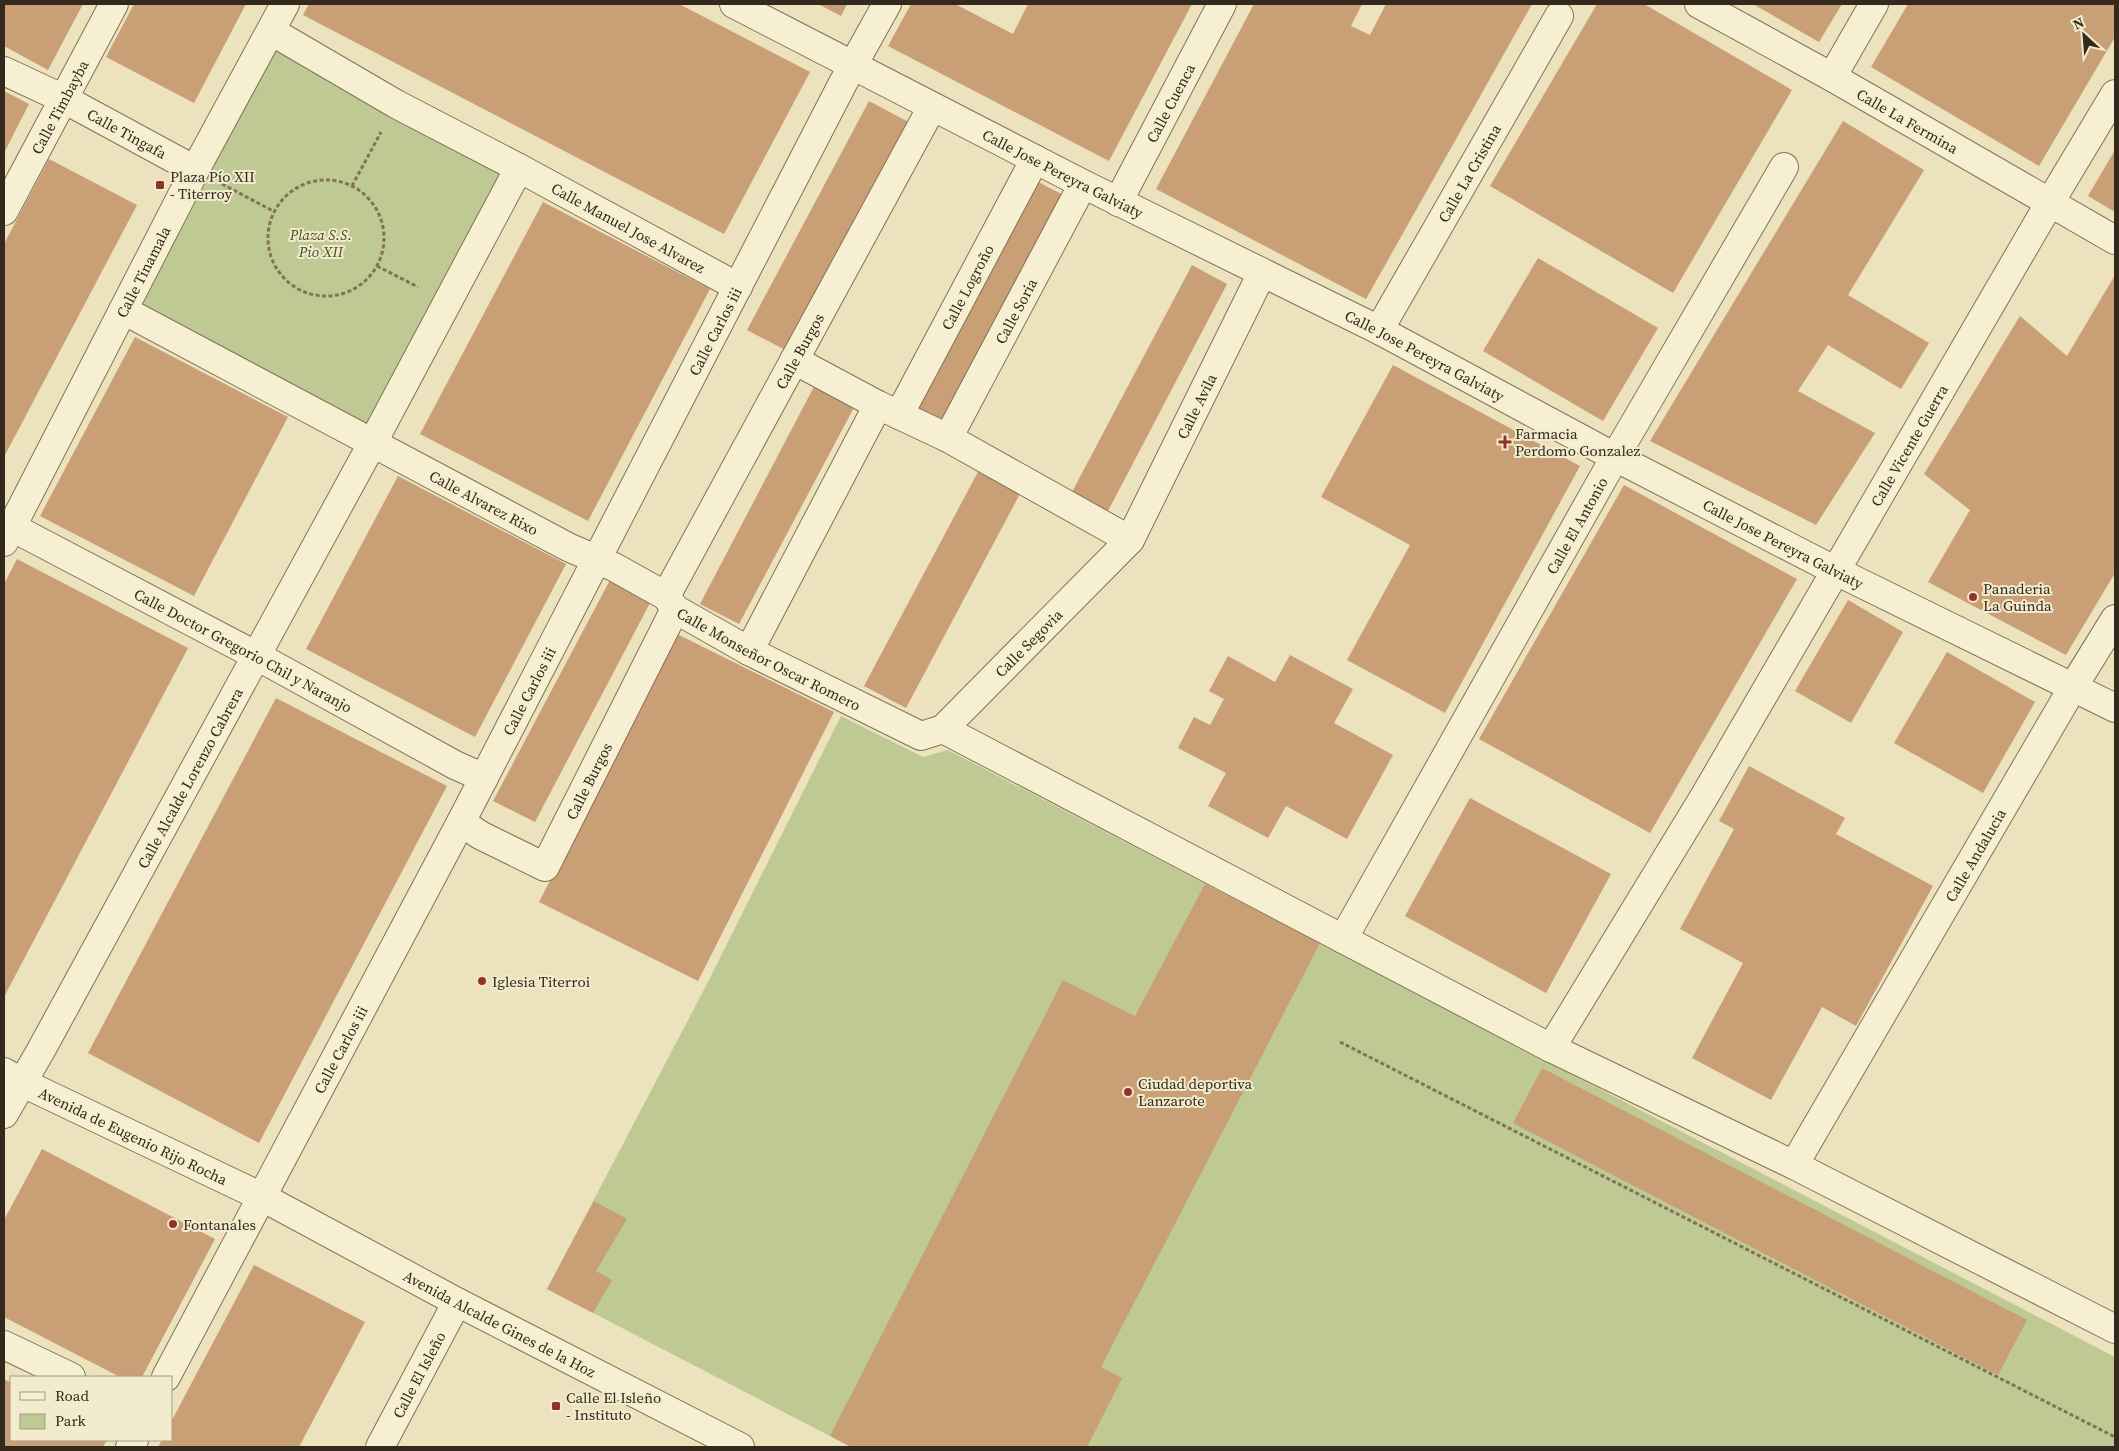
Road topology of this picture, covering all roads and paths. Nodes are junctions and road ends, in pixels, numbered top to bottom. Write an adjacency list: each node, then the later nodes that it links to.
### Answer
1 (114, 4): 14 (street, Calle Timbayba)
2 (285, 4): 9 (street, Calle Tinamala)
3 (734, 4): 10 (street, Calle Jose Pereyra Galviaty)
4 (887, 4): 10 (street, Calle Carlos iii)
5 (1222, 4): 23 (street, Calle Cuenca)
6 (1699, 4): 12 (street, Calle La Fermina)
7 (1874, 4): 12 (street)
8 (1559, 16): 33 (street, Calle La Cristina)
9 (271, 30): 15 (street); 20 (street, Calle Tinamala)
10 (854, 66): 16 (street, Calle Jose Pereyra Galviaty); 30 (street, Calle Carlos iii)
11 (4, 71): 14 (street, Calle Tingafa)
12 (1832, 77): 24 (street, Calle La Fermina)
13 (2115, 94): 24 (street, Calle Vicente Guerra)
14 (64, 99): 20 (street, Calle Tingafa); 25 (street, Calle Timbayba)
15 (396, 104): 19 (street); 22 (path)
16 (932, 106): 17 (street, Calle Jose Pereyra Galviaty); 34 (street, Calle Burgos)
17 (1035, 159): 21 (street, Calle Jose Pereyra Galviaty); 35 (street, Calle Logroño)
18 (1784, 167): 38 (street, Calle El Antonio)
19 (519, 168): 30 (street, Calle Manuel Jose Alvarez); 31 (street)
20 (195, 170): 26 (path); 32 (street, Calle Tinamala)
21 (1083, 184): 23 (street, Calle Jose Pereyra Galviaty); 36 (street, Calle Soria)
22 (352, 186): 26 (path); 28 (path)
23 (1118, 202): 29 (street, Calle Jose Pereyra Galviaty)
24 (2049, 204): 27 (street, Calle La Fermina); 42 (street, Calle Vicente Guerra)
25 (4, 211)
26 (275, 212): 28 (path)
27 (2115, 240)
28 (377, 266): 31 (path)
29 (1262, 274): 33 (street, Calle Jose Pereyra Galviaty); 40 (street, Calle Avila)
30 (738, 287): 41 (street, Calle Carlos iii)
31 (448, 302): 37 (street)
32 (123, 310): 37 (street); 39 (street, Calle Tinamala)
33 (1380, 330): 38 (street, Calle Jose Pereyra Galviaty)
34 (794, 360): 35 (street); 43 (street, Calle Burgos)
35 (888, 410): 36 (street); 45 (street, Calle Logroño)
36 (948, 438): 40 (street)
37 (373, 442): 41 (street, Calle Alvarez Rixo); 46 (street, Calle Alcalde Lorenzo Cabrera)
38 (1615, 457): 42 (street, Calle Jose Pereyra Galviaty); 52 (street, Calle El Antonio)
39 (6, 531): 46 (street, Calle Doctor Gregorio Chil y Naranjo)
40 (1130, 540): 49 (street, Calle Segovia)
41 (597, 560): 43 (street, Calle Monseñor Oscar Romero); 50 (street, Calle Carlos iii)
42 (1834, 570): 47 (street, Calle Jose Pereyra Galviaty); 54 (street, Calle Vicente Guerra)
43 (670, 603): 45 (street, Calle Monseñor Oscar Romero); 51 (street, Calle Burgos)
44 (2115, 619): 47 (street, Calle Andalucia)
45 (749, 651): 49 (street, Calle Monseñor Oscar Romero)
46 (256, 655): 50 (street, Calle Doctor Gregorio Chil y Naranjo); 55 (street, Calle Alcalde Lorenzo Cabrera)
47 (2073, 687): 48 (street, Calle Jose Pereyra Galviaty); 57 (street, Calle Andalucia)
48 (2115, 708)
49 (932, 733): 52 (street, Calle Monseñor Oscar Romero)
50 (484, 778): 51 (street, Calle Carlos iii)
51 (460, 822): 58 (street, Calle Carlos iii)
52 (1343, 940): 54 (street, Calle Monseñor Oscar Romero)
53 (1340, 1042): 64 (path)
54 (1552, 1048): 57 (street, Calle Monseñor Oscar Romero)
55 (12, 1077): 56 (street, Calle Alcalde Lorenzo Cabrera); 58 (street, Avenida de Eugenio Rijo Rocha)
56 (4, 1114)
57 (1794, 1165): 60 (street, Calle Monseñor Oscar Romero)
58 (262, 1197): 59 (street, Avenida Alcalde Gines de la Hoz); 63 (street, Calle Carlos iii)
59 (457, 1302): 65 (street, Calle El Isleño); 66 (street, Avenida Alcalde Gines de la Hoz)
60 (2115, 1329)
61 (4, 1345): 62 (street)
62 (69, 1376)
63 (167, 1376)
64 (2115, 1438)
65 (380, 1447)
66 (740, 1447)

